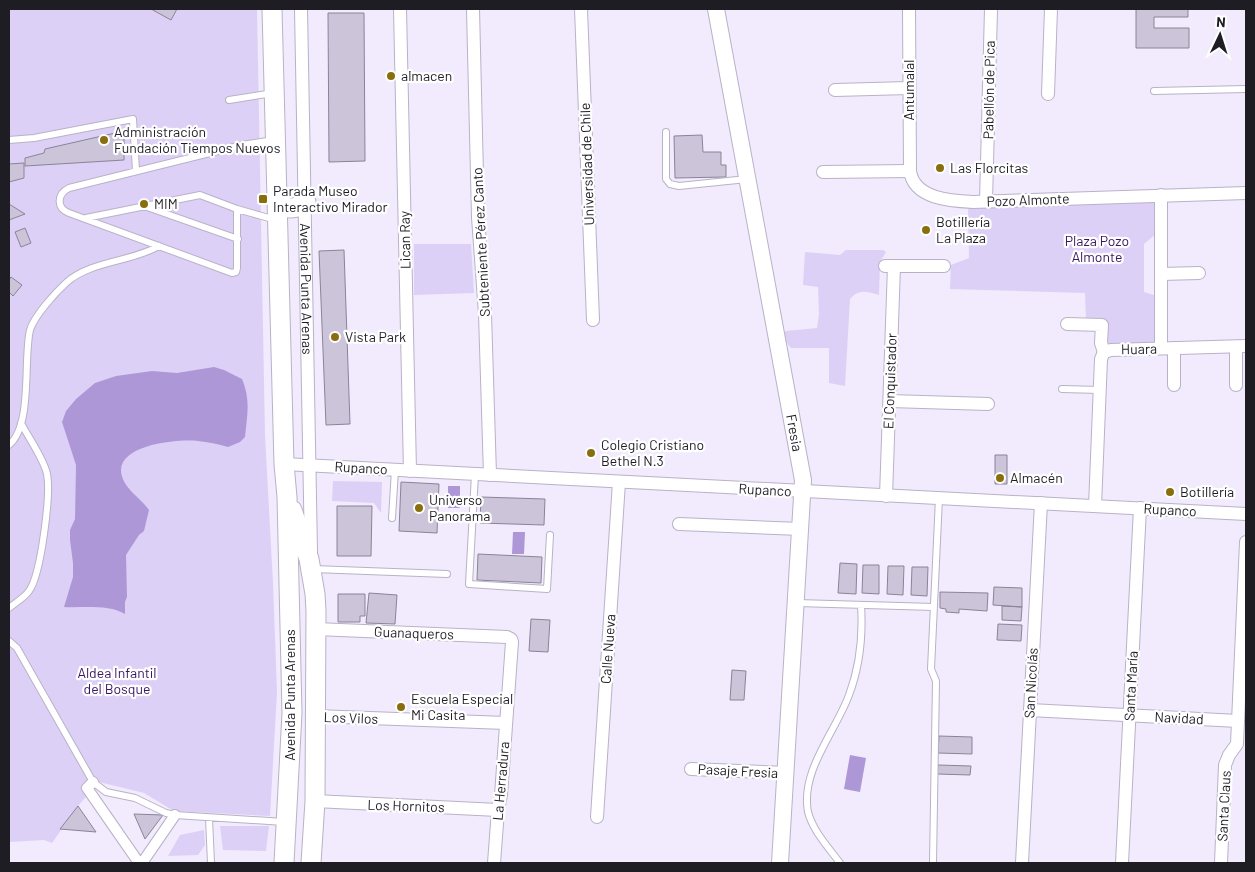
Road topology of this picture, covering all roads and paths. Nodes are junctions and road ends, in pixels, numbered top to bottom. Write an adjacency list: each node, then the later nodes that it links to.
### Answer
1 (272, 9): 14 (main road, Avenida Punta Arenas)
2 (301, 9): 28 (street, Avenida Punta Arenas)
3 (400, 9): 54 (street, Lican Ray)
4 (473, 9): 56 (street, Subteniente Pérez Canto)
5 (581, 9): 38 (street, Universidad de Chile)
6 (716, 9): 23 (street, Fresia)
7 (909, 9): 10 (street, Antumalal)
8 (991, 9): 27 (street, Pabellón de Pica)
9 (1051, 9): 15 (street)
10 (909, 88): 12 (street); 21 (street, Antumalal)
11 (1246, 89): 13 (lane)
12 (835, 90)
13 (1154, 91)
14 (274, 93): 16 (lane); 19 (main road, Avenida Punta Arenas)
15 (1048, 94)
16 (230, 100)
17 (666, 132): 23 (lane)
18 (9, 140): 20 (lane)
19 (275, 140): 20 (lane); 26 (main road, Avenida Punta Arenas)
20 (136, 171): 31 (lane)
21 (910, 171): 22 (street); 27 (street, Pozo Almonte)
22 (823, 172)
23 (748, 179): 58 (street, Fresia)
24 (1246, 193): 25 (street, Pozo Almonte)
25 (1161, 196): 27 (street, Pozo Almonte); 37 (street)
26 (276, 199): 28 (main road); 32 (main road, Avenida Punta Arenas)
27 (986, 201)
28 (306, 202): 52 (street, Avenida Punta Arenas)
29 (146, 206): 30 (lane); 31 (lane); 33 (lane)
30 (237, 209): 32 (lane); 33 (lane)
31 (84, 218): 34 (lane)
32 (277, 223): 51 (main road, Avenida Punta Arenas)
33 (238, 239): 34 (lane)
34 (159, 246): 49 (lane)
35 (944, 266): 47 (street, El Conquistador)
36 (1199, 273): 37 (street)
37 (1161, 274): 41 (street)
38 (593, 320)
39 (1067, 324): 42 (street)
40 (1241, 347): 41 (street, Huara); 44 (street, Huara)
41 (1168, 348): 42 (street, Huara); 43 (street, Huara)
42 (1104, 352): 46 (street)
43 (1174, 385)
44 (1236, 385)
45 (1062, 389): 46 (lane)
46 (1100, 390): 63 (street)
47 (890, 401): 48 (street); 59 (street, El Conquistador)
48 (988, 404)
49 (20, 423): 50 (lane); 76 (lane)
50 (9, 445)
51 (284, 464): 52 (street, Rupanco); 60 (main road, Avenida Punta Arenas)
52 (310, 466): 53 (street, Rupanco); 71 (street, Avenida Punta Arenas)
53 (395, 470): 54 (street, Rupanco); 66 (lane)
54 (410, 471): 55 (street, Rupanco)
55 (475, 474): 56 (street, Rupanco); 69 (lane)
56 (490, 475): 57 (street, Rupanco)
57 (619, 482): 58 (street, Rupanco); 91 (street, Calle Nueva)
58 (803, 492): 59 (street, Rupanco); 68 (street, Fresia)
59 (886, 496): 61 (street, Rupanco)
60 (287, 497): 71 (main road, Avenida Punta Arenas); 93 (main road, Avenida Punta Arenas)
61 (939, 498): 62 (street, Rupanco); 75 (lane)
62 (1040, 503): 63 (street, Rupanco); 80 (street, San Nicolás)
63 (1095, 506): 64 (street, Rupanco)
64 (1140, 508): 65 (street, Rupanco); 81 (street, Santa María)
65 (1246, 514)
66 (392, 518)
67 (679, 524): 68 (street)
68 (801, 529): 73 (street, Fresia)
69 (550, 535)
70 (1246, 542): 83 (street, Santa Claus)
71 (311, 569): 72 (lane); 77 (main road, Avenida Punta Arenas)
72 (447, 574)
73 (796, 602): 74 (lane); 86 (street, Fresia)
74 (861, 605): 75 (lane); 100 (lane)
75 (934, 607): 101 (lane)
76 (9, 608)
77 (316, 629): 78 (street, Guanaqueros); 82 (main road, Avenida Punta Arenas)
78 (511, 639): 84 (street, La Herradura)
79 (9, 640): 87 (lane)
80 (1030, 710): 81 (street, Navidad); 102 (street, San Nicolás)
81 (1129, 715): 83 (street, Navidad); 103 (street, Santa María)
82 (315, 716): 84 (street, Los Vilos); 88 (main road, Avenida Punta Arenas)
83 (1238, 721): 104 (street, Santa Claus)
84 (506, 724): 89 (street, La Herradura)
85 (691, 769): 86 (street, Pasaje Fresia)
86 (786, 773): 99 (street, Fresia)
87 (93, 782): 90 (lane); 94 (street)
88 (315, 802): 89 (street, Los Hornitos); 97 (main road, Avenida Punta Arenas)
89 (498, 810): 98 (street, La Herradura)
90 (175, 815): 92 (lane); 94 (street)
91 (597, 816)
92 (209, 818): 93 (lane); 95 (lane)
93 (286, 822): 96 (main road, Avenida Punta Arenas)
94 (141, 863)
95 (211, 863)
96 (284, 863)
97 (311, 863)
98 (494, 863)
99 (780, 863)
100 (840, 863)
101 (933, 863)
102 (1022, 863)
103 (1122, 863)
104 (1221, 863)

